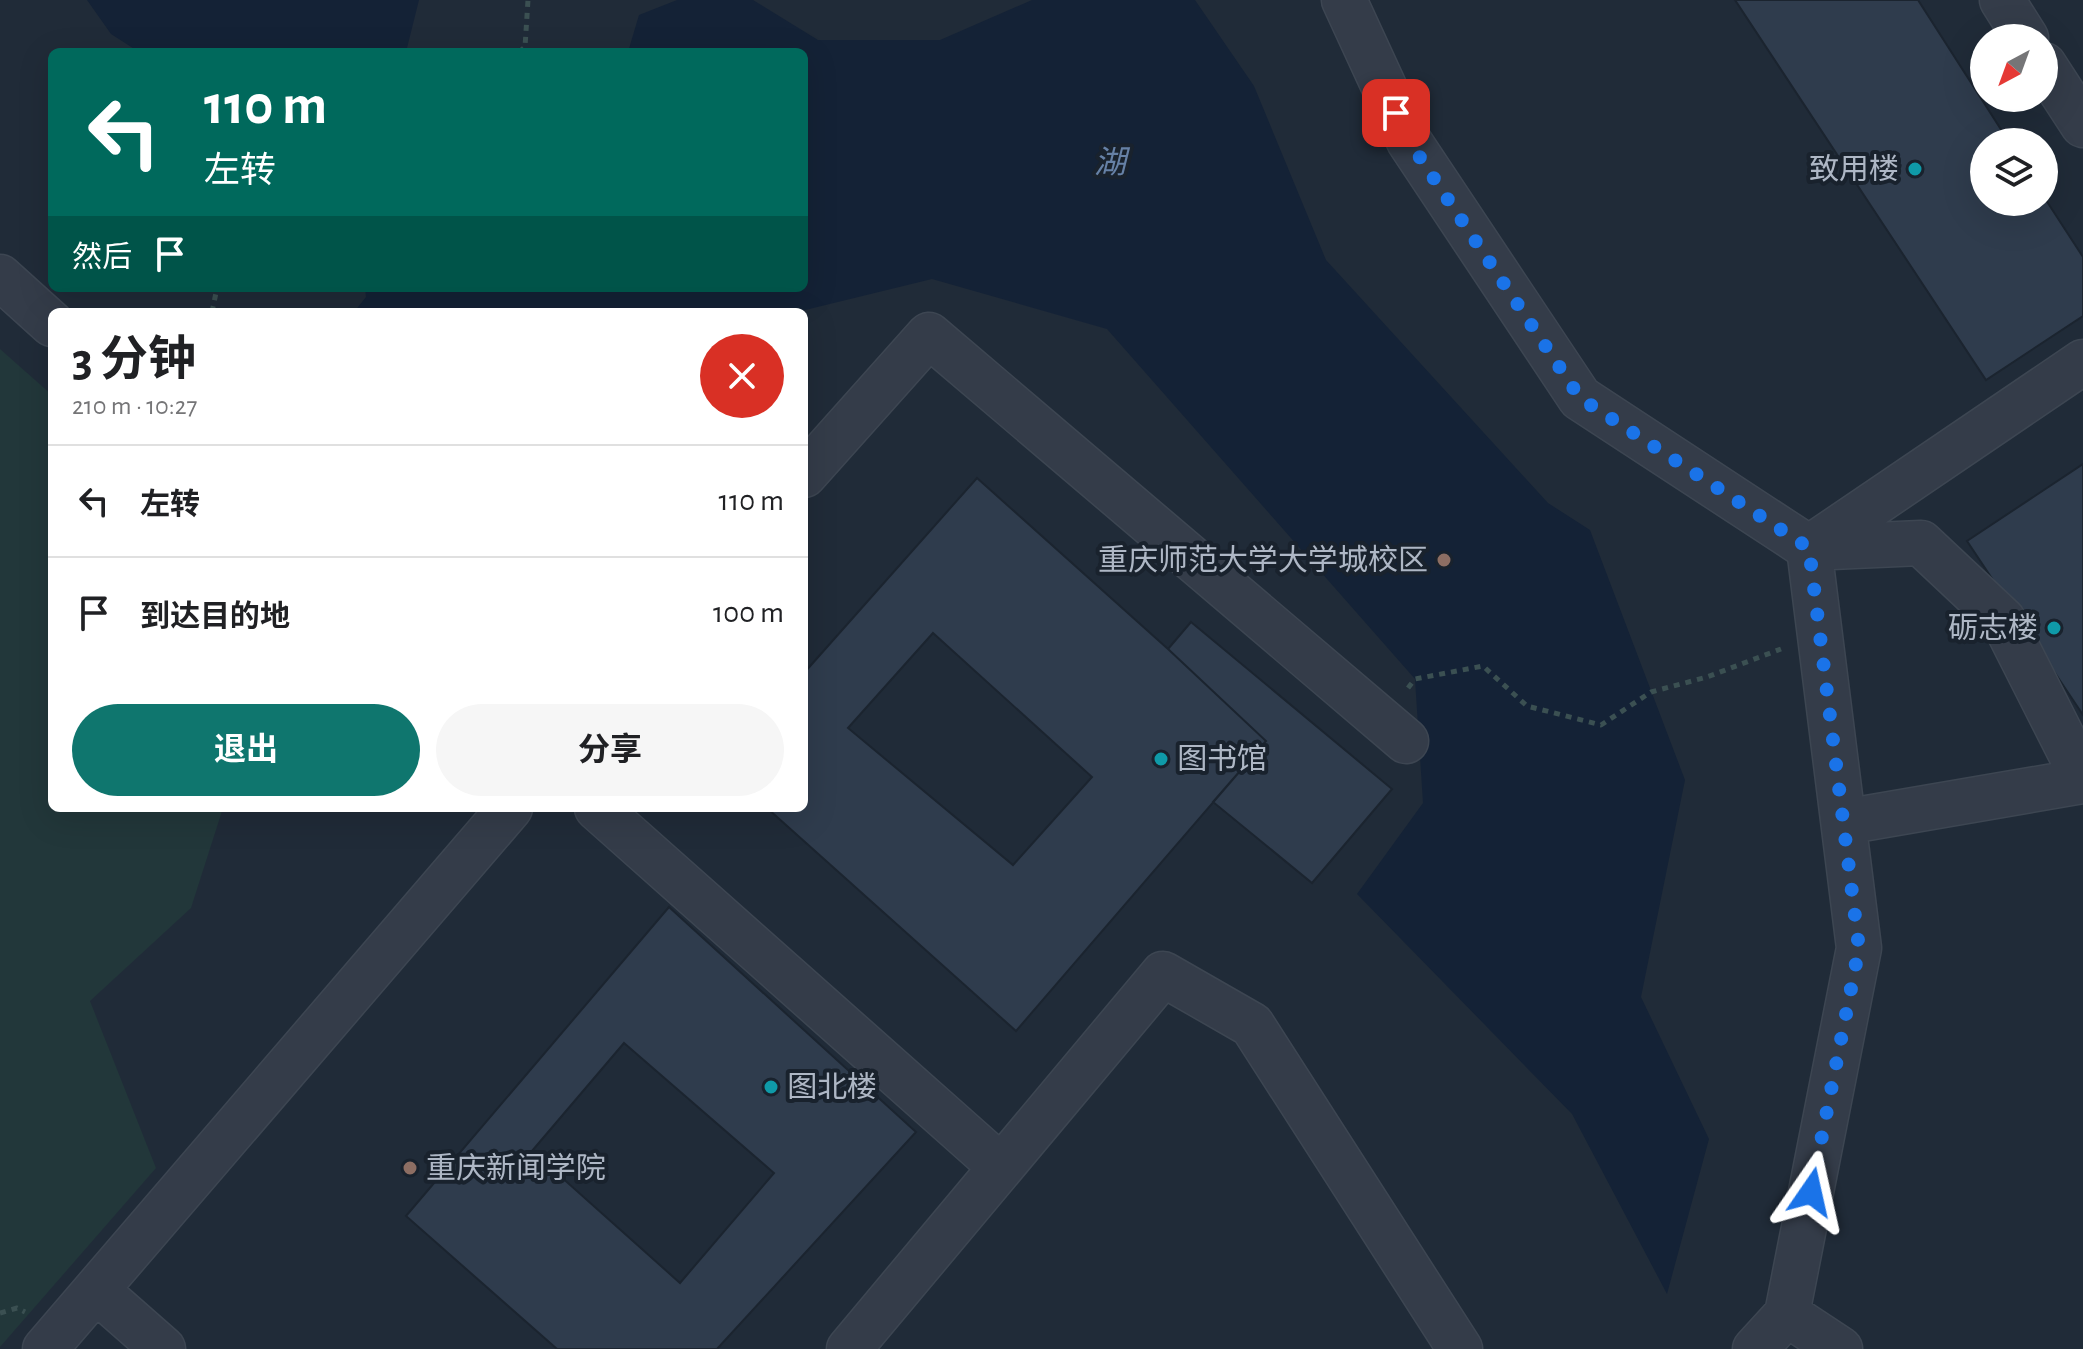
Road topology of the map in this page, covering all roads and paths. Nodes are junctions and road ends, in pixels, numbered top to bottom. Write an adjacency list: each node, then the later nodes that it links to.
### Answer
1 (528, 0): 5 (path)
2 (1344, 0): 12 (street)
3 (2002, 0): 4 (street)
4 (2017, 24)
5 (524, 48)
6 (2058, 87): 7 (street)
7 (2083, 125)
8 (0, 277): 9 (street)
9 (48, 320)
10 (2083, 362): 12 (street)
11 (808, 471): 15 (street)
12 (1809, 548): 16 (street); 19 (street)
13 (1784, 636): 14 (path)
14 (1415, 679)
15 (1406, 741)
16 (2083, 780): 19 (street)
17 (507, 812): 21 (street)
18 (602, 812): 20 (street)
19 (1844, 822): 22 (street)
20 (1001, 1167): 25 (street); 26 (street)
21 (96, 1290): 23 (street); 24 (street)
22 (1787, 1314): 27 (street); 28 (street)
23 (45, 1349)
24 (163, 1349)
25 (849, 1349)
26 (1460, 1349)
27 (1755, 1349)
28 (1840, 1349)

